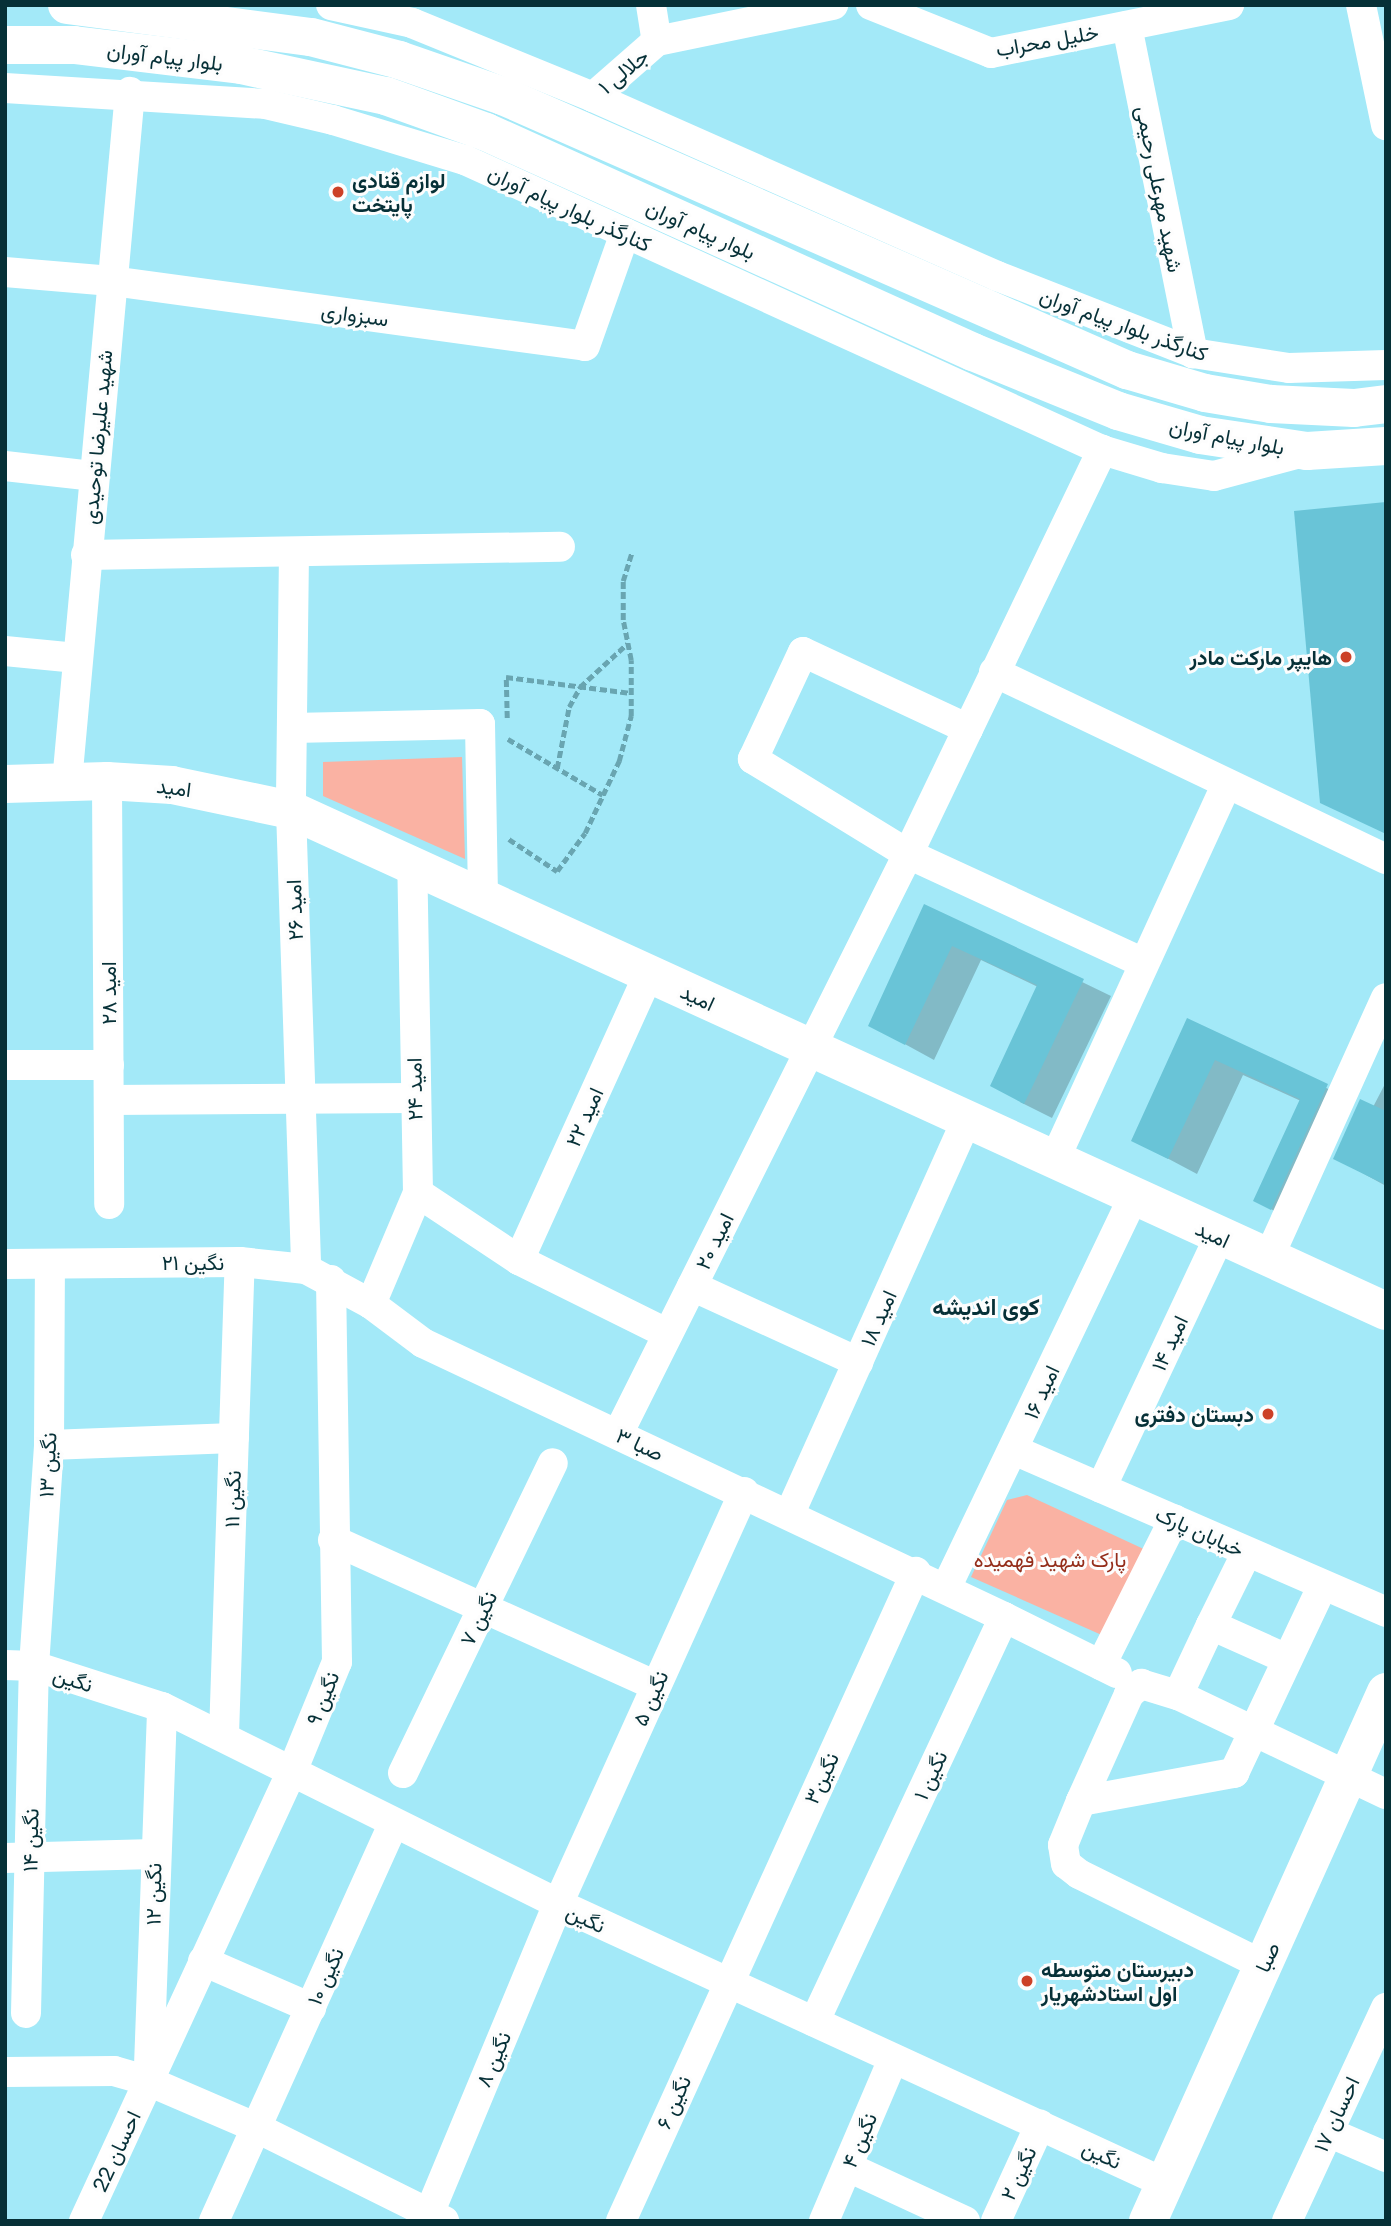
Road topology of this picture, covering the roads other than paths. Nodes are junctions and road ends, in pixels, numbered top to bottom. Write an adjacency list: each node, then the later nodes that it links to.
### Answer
1 (67, 5): 21 (main road, بلوار پیام آوران)
2 (331, 5): 8 (street, کنارگذر بلوار پیام آوران)
3 (651, 5): 10 (street, جلالی ۱)
4 (833, 5): 10 (street)
5 (871, 5): 9 (street, خلیل محراب)
6 (1228, 5): 9 (street, خلیل محراب)
7 (1361, 5): 15 (street)
8 (411, 14): 14 (street, کنارگذر بلوار پیام آوران)
9 (1127, 26): 19 (street, شهید مهرعلی رحیمی)
10 (657, 41): 14 (street, جلالی ۱)
11 (5, 44): 24 (main road, بلوار پیام آوران)
12 (5, 88): 13 (street, کنارگذر بلوار پیام آوران)
13 (130, 92): 16 (street, کنارگذر بلوار پیام آوران); 18 (street, شهید علیرضا توحیدی)
14 (593, 97): 19 (street, کنارگذر بلوار پیام آوران)
15 (1386, 125)
16 (625, 233): 18 (street, سبزواری); 23 (street, کنارگذر بلوار پیام آوران)
17 (5, 272): 18 (street, سبزواری)
18 (112, 281): 26 (street, شهید علیرضا توحیدی)
19 (1194, 353): 20 (street, کنارگذر بلوار پیام آوران)
20 (1386, 365)
21 (1386, 404)
22 (1386, 446): 24 (main road, بلوار پیام آوران)
23 (1102, 450): 24 (street, کنارگذر بلوار پیام آوران); 32 (street, امید ۲۰)
24 (1307, 450)
25 (5, 467): 26 (street)
26 (94, 476): 29 (street, شهید علیرضا توحیدی)
27 (560, 547): 28 (street)
28 (294, 552): 29 (street); 33 (street, امید ۲۶)
29 (86, 555): 31 (street, شهید علیرضا توحیدی)
30 (5, 651): 31 (street)
31 (76, 658): 36 (street, شهید علیرضا توحیدی)
32 (994, 672): 34 (street, امید ۲۰); 38 (street)
33 (292, 728): 39 (street, امید ۲۶); 43 (street)
34 (968, 729): 40 (street, امید ۲۰); 40 (street)
35 (107, 781): 36 (main road, امید); 39 (main road, امید); 49 (street, امید ۲۸)
36 (67, 782): 37 (main road, امید)
37 (5, 784)
38 (1227, 784): 41 (street); 44 (street)
39 (291, 810): 42 (main road, امید); 52 (street, امید ۲۶)
40 (908, 854): 44 (street); 47 (street, امید ۲۰)
41 (1386, 859)
42 (412, 864): 43 (main road, امید); 50 (street, امید ۲۴)
43 (483, 897): 45 (main road, امید)
44 (1144, 963): 54 (street)
45 (649, 975): 47 (main road, امید); 60 (street, امید ۲۲)
46 (1386, 998): 59 (street)
47 (809, 1048): 53 (main road, امید); 65 (street, امید ۲۰)
48 (5, 1065): 49 (street)
49 (109, 1065): 51 (street, امید ۲۸)
50 (413, 1098): 52 (street); 55 (street, امید ۲۴)
51 (109, 1100): 52 (street); 57 (street, امید ۲۸)
52 (300, 1100): 64 (street, امید ۲۶)
53 (966, 1122): 54 (main road, امید); 69 (street, امید ۱۸)
54 (1054, 1161): 56 (main road, امید)
55 (418, 1193): 60 (street); 66 (street, امید ۲۴)
56 (1133, 1197): 58 (main road, امید); 73 (street, امید ۱۶)
57 (109, 1204)
58 (1219, 1237): 59 (main road, امید); 75 (street, امید ۱۴)
59 (1268, 1259): 67 (main road, امید)
60 (519, 1260): 68 (street)
61 (240, 1262): 62 (street, نگین ۲۱); 64 (street, نگین ۲۱); 71 (street, نگین ۱۱)
62 (50, 1264): 63 (street, نگین ۲۱); 72 (street, نگین ۱۳)
63 (5, 1265)
64 (319, 1275): 66 (street, نگین ۲۱); 79 (street, نگین ۹)
65 (691, 1286): 68 (street, امید ۲۰); 69 (street)
66 (371, 1304): 70 (street, صبا ۳)
67 (1380, 1313)
68 (668, 1334): 70 (street, امید ۲۰)
69 (858, 1362): 77 (street, امید ۱۸)
70 (618, 1434): 76 (street, صبا ۳)
71 (234, 1438): 72 (street); 97 (street, نگین ۱۱)
72 (49, 1445): 89 (street, نگین ۱۳)
73 (1014, 1450): 75 (street, خیابان پارک); 83 (street, امید ۱۶)
74 (553, 1463): 84 (street, نگین ۷)
75 (1101, 1488): 78 (street, خیابان پارک)
76 (744, 1492): 77 (street, صبا ۳); 92 (street, نگین ۵)
77 (790, 1513): 81 (street, صبا ۳)
78 (1174, 1520): 80 (street, خیابان پارک); 90 (street)
79 (334, 1540): 84 (street); 99 (street, نگین ۹)
80 (1247, 1552): 82 (street, خیابان پارک); 87 (street)
81 (916, 1572): 83 (street); 109 (street, نگین۳)
82 (1323, 1585): 85 (street, خیابان پارک); 88 (street)
83 (947, 1586): 86 (street)
84 (483, 1607): 92 (street); 98 (street, نگین ۷)
85 (1386, 1612)
86 (1004, 1617): 90 (street); 113 (street, نگین ۱)
87 (1211, 1625): 88 (street); 94 (street)
88 (1287, 1659): 96 (street)
89 (20, 1665): 95 (street, نگین); 105 (street, نگین ۱۴)
90 (1101, 1665): 91 (street)
91 (1140, 1684): 94 (street); 102 (street)
92 (656, 1686): 106 (street, نگین ۵)
93 (1386, 1692): 100 (main road, صبا)
94 (1178, 1695): 96 (street)
95 (162, 1707): 97 (street, نگین); 104 (street, نگین ۱۲)
96 (1254, 1731): 100 (street); 102 (street)
97 (224, 1735): 99 (street, نگین)
98 (403, 1773)
99 (291, 1774): 103 (street, نگین); 107 (street, نگین ۹)
100 (1349, 1775): 101 (street); 108 (main road, صبا)
101 (1386, 1794)
102 (1081, 1801): 108 (street)
103 (393, 1824): 106 (street, نگین); 110 (street, نگین ۱۰)
104 (154, 1854): 105 (street); 116 (street, نگین ۱۲)
105 (17, 1857): 112 (street, نگین ۱۴)
106 (558, 1904): 109 (street, نگین); 123 (street, نگین ۸)
107 (203, 1961): 110 (street); 116 (street, نگین ۹)
108 (1263, 1965): 122 (main road, صبا)
109 (726, 1983): 113 (street, نگین); 126 (street, نگین ۶)
110 (311, 2008): 118 (street, نگین ۱۰)
111 (1386, 2008): 119 (street, احسان ۱۷)
112 (26, 2013)
113 (814, 2022): 114 (street, نگین)
114 (894, 2059): 117 (street, نگین); 121 (street, نگین ۴)
115 (5, 2072): 116 (street)
116 (148, 2081): 118 (street); 124 (street, احسان 22)
117 (1040, 2126): 122 (street, نگین); 129 (street, نگین ۲)
118 (257, 2128): 123 (street); 125 (street, نگین ۱۰)
119 (1328, 2132): 120 (street); 131 (street, احسان ۱۷)
120 (1386, 2157)
121 (848, 2166): 127 (street, نگین ۴); 128 (street)
122 (1165, 2183): 130 (main road, صبا)
123 (433, 2218)
124 (84, 2221)
125 (214, 2221)
126 (621, 2221)
127 (824, 2221)
128 (965, 2221)
129 (996, 2221)
130 (1148, 2221)
131 (1287, 2221)

